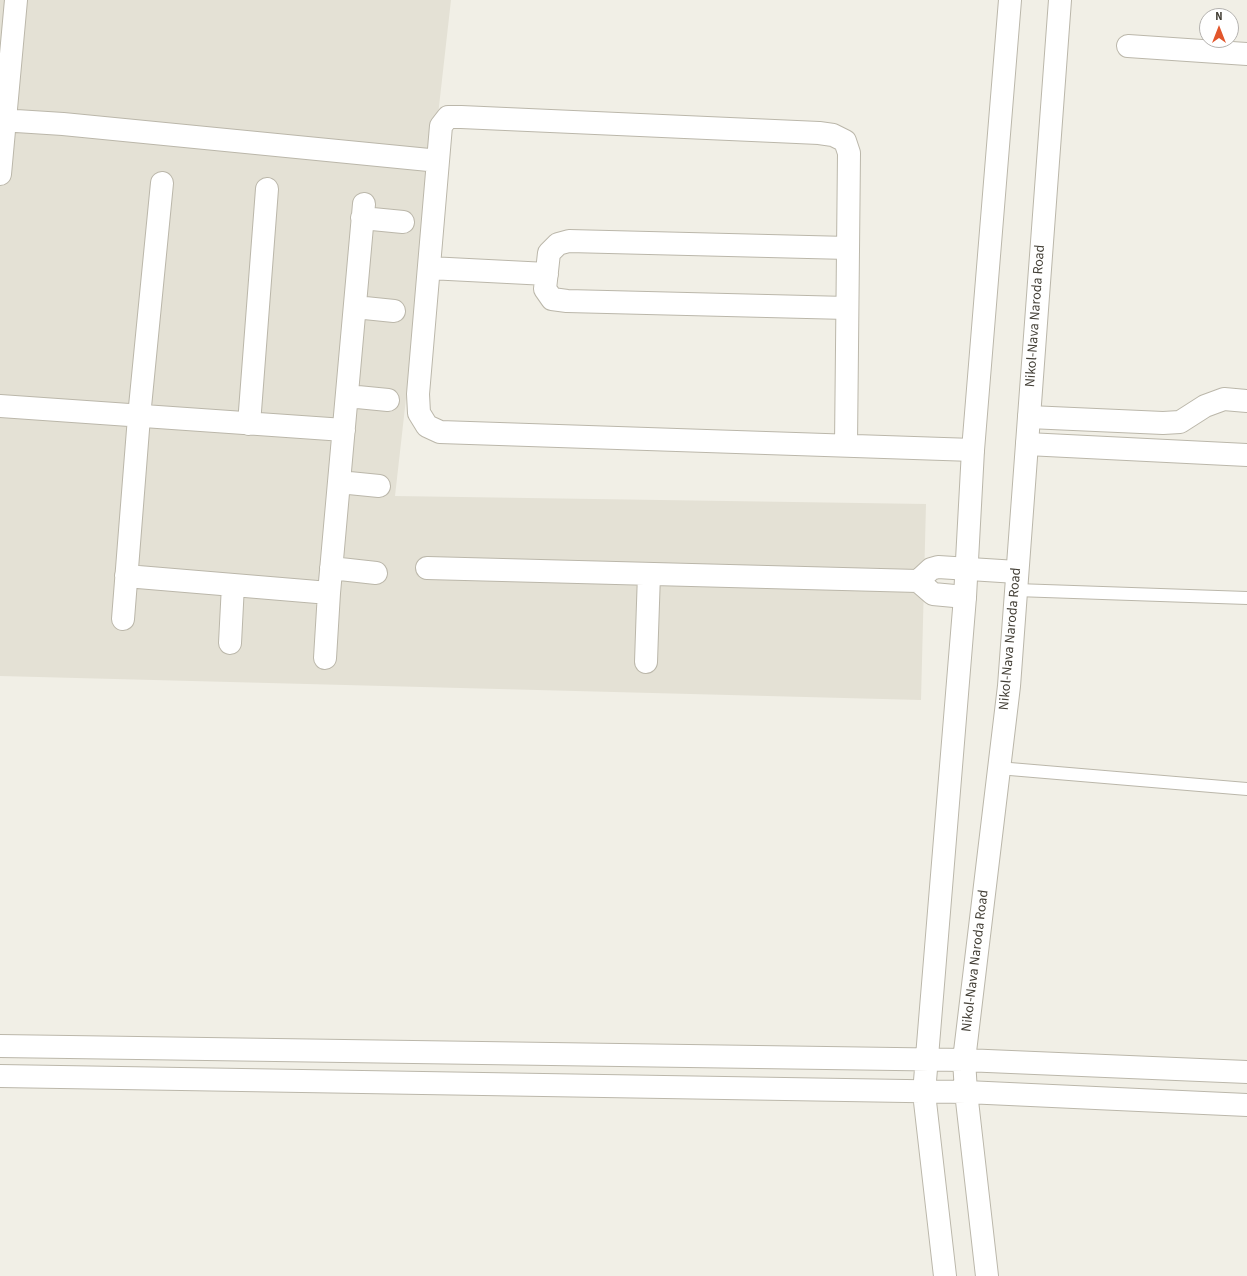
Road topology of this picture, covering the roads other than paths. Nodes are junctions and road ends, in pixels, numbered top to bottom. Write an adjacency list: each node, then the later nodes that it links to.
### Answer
1 (16, 0): 6 (street)
2 (1010, 0): 29 (street)
3 (1060, 0): 24 (street, Nikol-Nava Naroda Road)
4 (1128, 46): 5 (street)
5 (1247, 54)
6 (2, 120): 7 (street); 8 (street)
7 (429, 160)
8 (0, 174)
9 (162, 183): 23 (street)
10 (268, 189): 25 (street)
11 (403, 222): 15 (street)
12 (848, 248): 13 (street); 14 (street); 16 (street)
13 (429, 268): 14 (street); 28 (street)
14 (547, 274): 16 (street)
15 (354, 307): 17 (street); 18 (street)
16 (847, 308): 28 (street)
17 (394, 311)
18 (347, 396): 19 (street); 26 (street)
19 (388, 400)
20 (1247, 400): 22 (street)
21 (0, 406): 23 (street)
22 (1192, 414): 24 (street); 30 (street)
23 (139, 417): 25 (street); 39 (street)
24 (1029, 417): 27 (street, Nikol-Nava Naroda Road)
25 (250, 424): 26 (street)
26 (344, 430): 32 (street)
27 (1027, 444): 30 (street); 41 (street, Nikol-Nava Naroda Road)
28 (846, 445): 29 (street)
29 (972, 450): 36 (street)
30 (1190, 452): 31 (street)
31 (1247, 455)
32 (339, 482): 33 (street); 34 (street)
33 (379, 486)
34 (331, 568): 37 (street); 43 (street)
35 (427, 568): 38 (street)
36 (967, 569): 40 (street); 41 (street); 44 (street)
37 (376, 573)
38 (649, 574): 40 (street); 49 (street)
39 (126, 576): 42 (street); 46 (street)
40 (918, 581): 44 (street)
41 (1016, 581): 45 (lane); 50 (street, Nikol-Nava Naroda Road)
42 (233, 585): 43 (street); 47 (street)
43 (329, 593): 48 (street)
44 (965, 598): 53 (street)
45 (1247, 598)
46 (122, 619)
47 (230, 643)
48 (325, 658)
49 (646, 662)
50 (998, 768): 51 (lane); 54 (street, Nikol-Nava Naroda Road)
51 (1247, 789)
52 (0, 1046): 53 (street)
53 (927, 1060): 54 (street); 58 (street)
54 (964, 1060): 55 (street); 57 (street, Nikol-Nava Naroda Road)
55 (1247, 1072)
56 (0, 1076): 58 (street)
57 (966, 1092): 58 (street); 59 (street); 61 (street, Nikol-Nava Naroda Road)
58 (924, 1093): 60 (street)
59 (1247, 1105)
60 (945, 1276)
61 (987, 1276)

